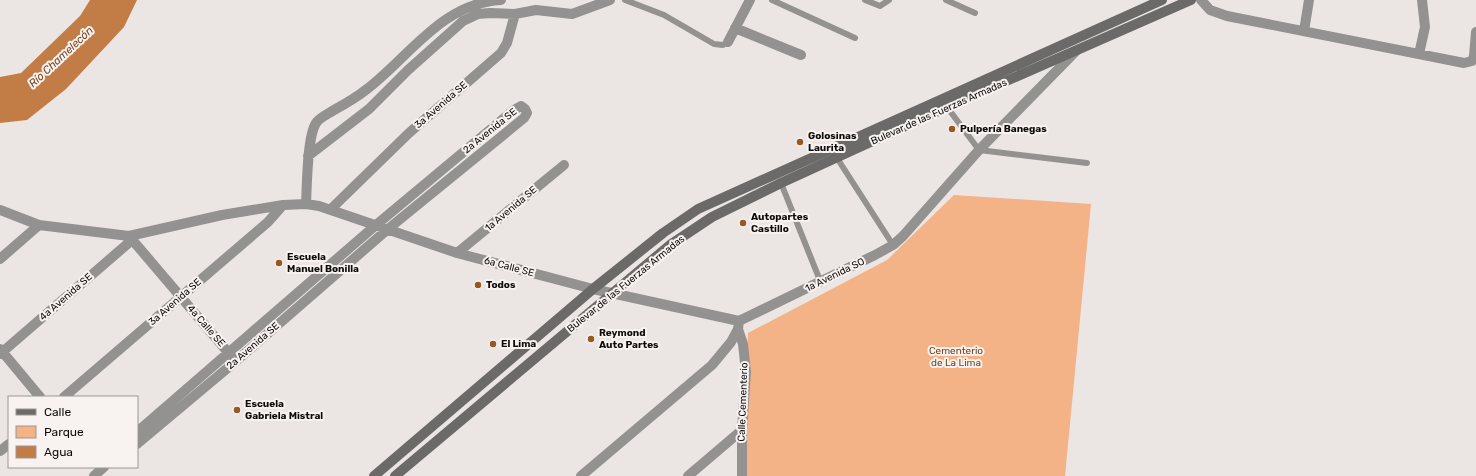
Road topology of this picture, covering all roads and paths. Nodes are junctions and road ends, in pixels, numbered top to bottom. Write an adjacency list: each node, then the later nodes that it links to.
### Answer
1 (501, 0): 27 (street)
2 (610, 0): 16 (street)
3 (625, 0): 21 (lane)
4 (750, 0): 17 (street)
5 (772, 0): 20 (lane)
6 (865, 0): 7 (lane)
7 (889, 0)
8 (946, 0): 15 (lane)
9 (1162, 0): 14 (street, Bulevar de las Fuerzas Armadas)
10 (1191, 0): 22 (street, Bulevar de las Fuerzas Armadas)
11 (1201, 0): 18 (street)
12 (1309, 0): 18 (street)
13 (1422, 0): 23 (street)
14 (1146, 3): 44 (street, Bulevar de las Fuerzas Armadas)
15 (975, 12)
16 (515, 14): 27 (street); 34 (street, 3a Avenida SE)
17 (735, 28): 21 (street); 24 (street)
18 (1304, 31): 23 (street)
19 (1476, 32): 23 (street)
20 (856, 38)
21 (728, 42)
22 (1076, 51): 25 (street, Bulevar de las Fuerzas Armadas); 26 (street, 1a Avenida SO)
23 (1419, 54)
24 (801, 55)
25 (947, 107): 26 (lane); 28 (street, Bulevar de las Fuerzas Armadas)
26 (979, 150): 29 (lane); 40 (street, 1a Avenida SO)
27 (308, 156): 32 (street)
28 (837, 158): 31 (street, Bulevar de las Fuerzas Armadas); 40 (lane)
29 (1087, 163)
30 (564, 165): 41 (street, 1a Avenida SE)
31 (782, 183): 43 (lane); 45 (street, Bulevar de las Fuerzas Armadas)
32 (306, 204): 33 (street, 6a Calle SE); 34 (street, 6a Calle SE)
33 (283, 205): 39 (street, 6a Calle SE); 46 (street, 3a Avenida SE)
34 (331, 209): 37 (street, 6a Calle SE)
35 (0, 210): 36 (street)
36 (39, 224): 39 (street); 42 (street)
37 (376, 225): 38 (street, 6a Calle SE); 38 (street, 2a Avenida SE); 49 (street, 2a Avenida SE)
38 (388, 229): 41 (street, 6a Calle SE); 50 (street, 2a Avenida SE)
39 (130, 238): 46 (street, 4a Calle SE); 48 (street, 4a Avenida SE)
40 (893, 245): 43 (street, 1a Avenida SO)
41 (457, 253): 44 (street, 6a Calle SE)
42 (0, 259)
43 (821, 282): 47 (street, 1a Avenida SO)
44 (593, 289): 45 (street, 6a Calle SE); 60 (street, Bulevar de las Fuerzas Armadas)
45 (614, 294): 47 (street, 6a Calle SE); 61 (street, Bulevar de las Fuerzas Armadas)
46 (181, 297): 49 (street, 4a Calle SE); 52 (street, 3a Avenida SE)
47 (738, 325): 53 (street, Calle Cementerio); 62 (street)
48 (1, 351): 51 (street)
49 (228, 352): 50 (street, 4a Calle SE); 54 (street, 2a Avenida SE)
50 (236, 361): 55 (street, 2a Avenida SE)
51 (39, 396)
52 (65, 396)
53 (742, 430): 63 (street); 64 (street, Calle Cementerio)
54 (138, 431)
55 (138, 443)
56 (8, 445): 57 (street)
57 (0, 451)
58 (103, 468): 59 (street)
59 (94, 476)
60 (374, 476)
61 (395, 476)
62 (581, 476)
63 (688, 476)
64 (742, 476)

